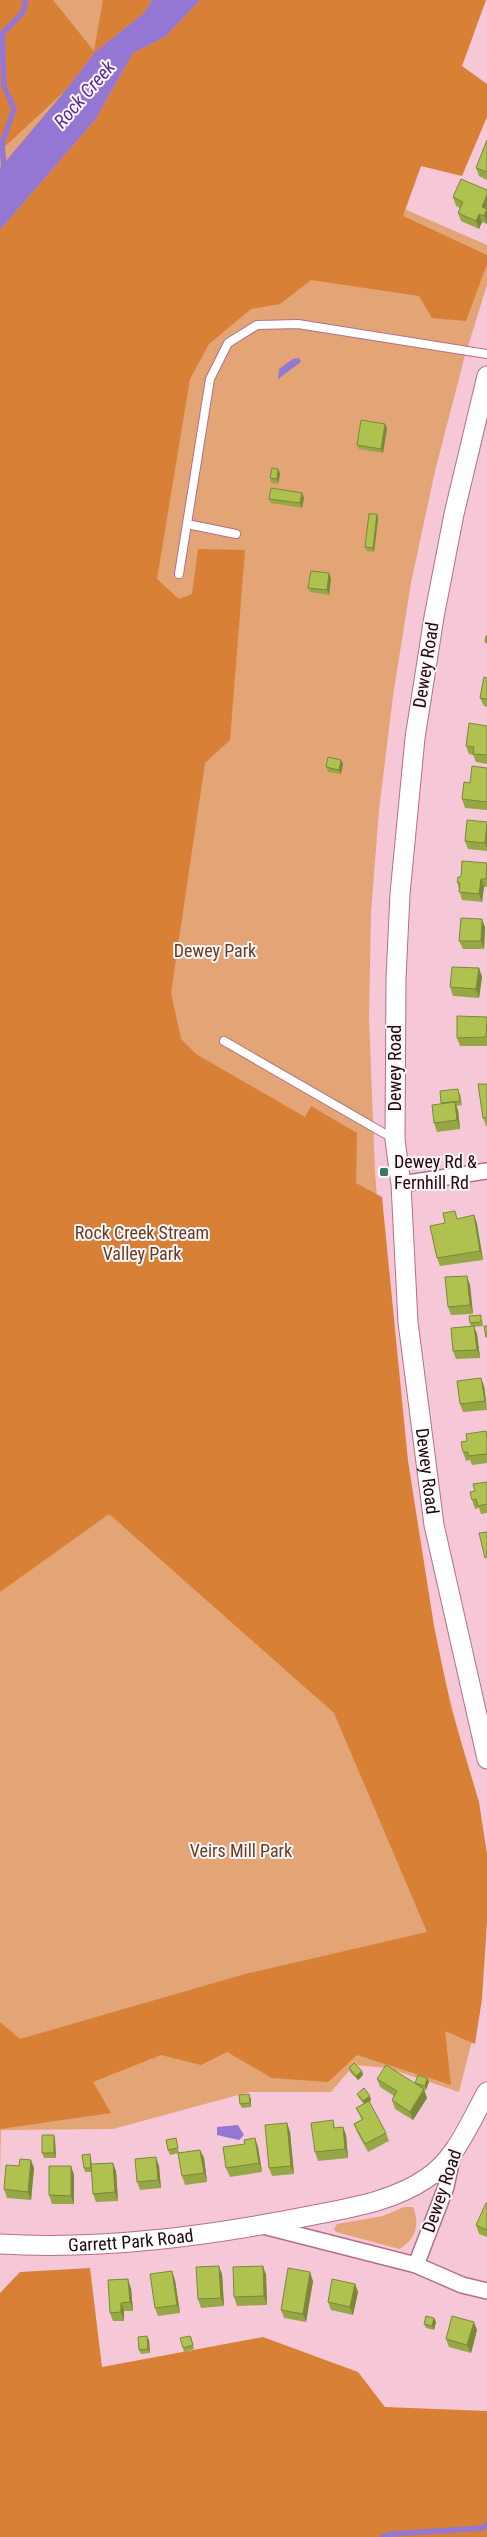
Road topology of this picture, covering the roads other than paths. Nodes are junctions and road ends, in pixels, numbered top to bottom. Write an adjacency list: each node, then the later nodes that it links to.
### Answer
1 (487, 354): 3 (lane)
2 (487, 376): 7 (street, Dewey Road)
3 (187, 524): 4 (lane); 5 (lane)
4 (236, 534)
5 (179, 574)
6 (224, 1041): 7 (lane)
7 (395, 1140): 9 (street, Dewey Road)
8 (487, 1171): 9 (street)
9 (401, 1184): 10 (street, Dewey Road)
10 (487, 1759)
11 (487, 2092): 12 (street, Dewey Road)
12 (452, 2154): 13 (street, Garrett Park Road); 15 (street, Dewey Road)
13 (261, 2225): 14 (street, Garrett Park Road); 15 (street, Garrett Park Road)
14 (0, 2244)
15 (416, 2265): 16 (street, Garrett Park Road)
16 (487, 2290)

